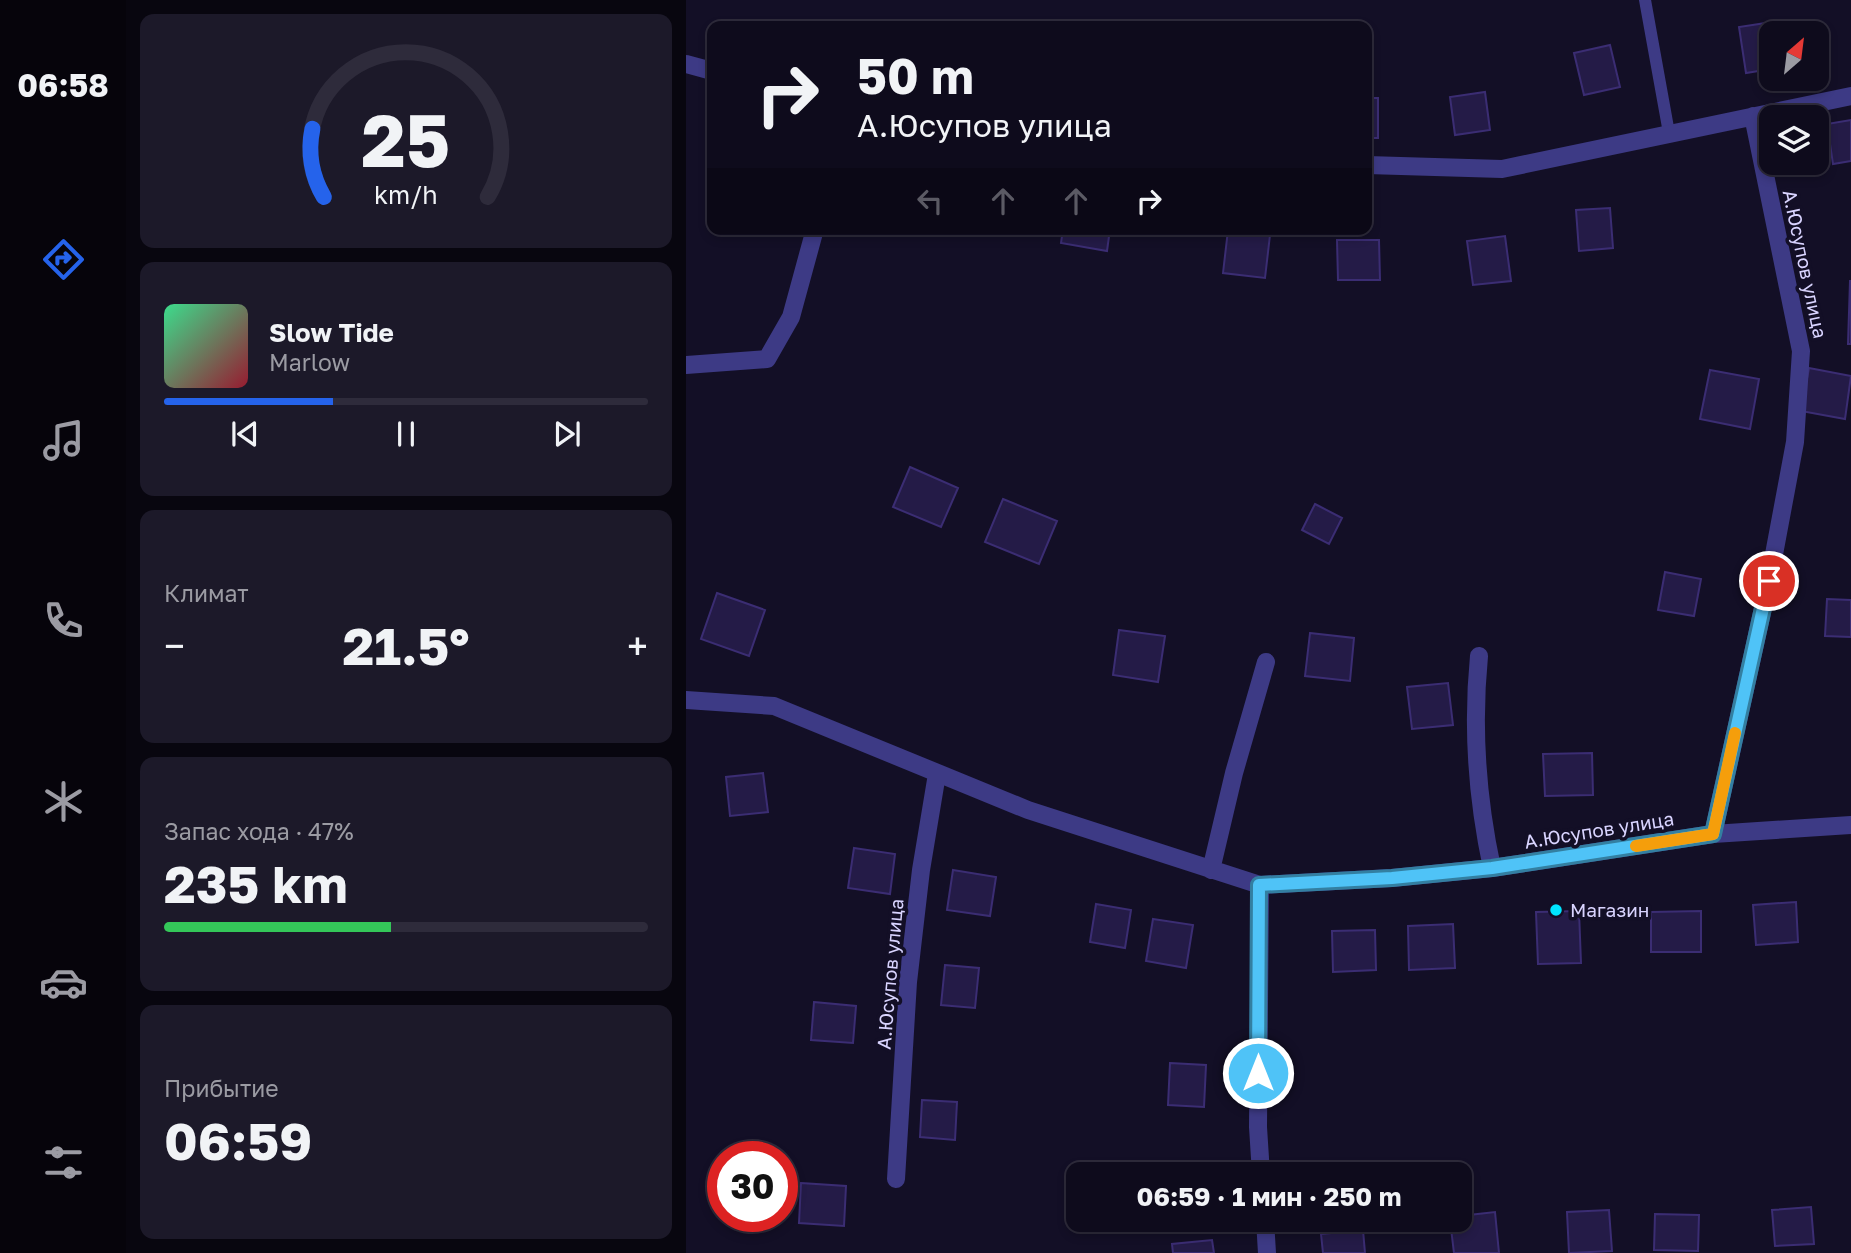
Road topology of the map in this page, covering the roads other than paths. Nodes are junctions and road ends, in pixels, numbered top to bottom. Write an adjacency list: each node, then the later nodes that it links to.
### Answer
1 (1645, 0): 6 (lane)
2 (686, 64): 3 (street)
3 (707, 70)
4 (1851, 96): 5 (street)
5 (1753, 116): 6 (street); 15 (street, А.Юсупов улица)
6 (1669, 133): 7 (street)
7 (1372, 165)
8 (813, 235): 9 (street)
9 (686, 365)
10 (1479, 656): 16 (street)
11 (1266, 662): 17 (street)
12 (686, 699): 13 (street, А.Юсупов улица)
13 (937, 774): 17 (street, А.Юсупов улица); 20 (street, А.Юсупов улица)
14 (1851, 825): 15 (street, А.Юсупов улица)
15 (1713, 834): 16 (street, А.Юсупов улица)
16 (1492, 868): 18 (street, А.Юсупов улица)
17 (1211, 870): 18 (street, А.Юсупов улица)
18 (1259, 885): 19 (street)
19 (1260, 1162)
20 (895, 1180)
21 (1266, 1232): 22 (street)
22 (1267, 1253)

